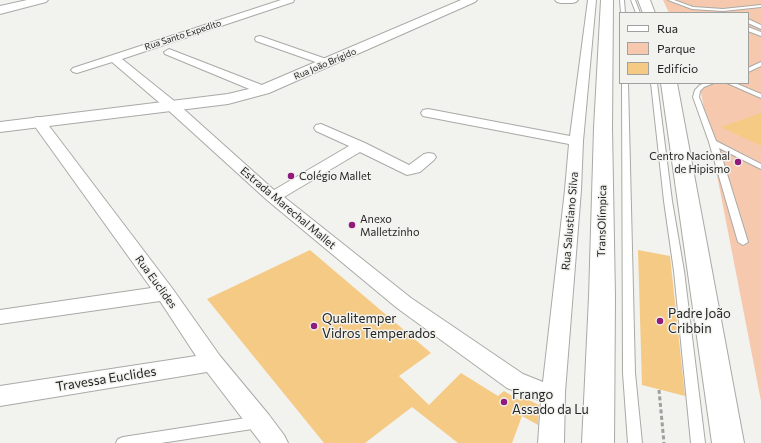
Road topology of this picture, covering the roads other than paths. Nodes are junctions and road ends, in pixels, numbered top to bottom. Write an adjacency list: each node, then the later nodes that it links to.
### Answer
1 (42, 0): 11 (main road)
2 (290, 0): 27 (street, Rua Santo Expedito)
3 (471, 0): 28 (main road, Rua João Brígido)
4 (561, 0): 5 (main road)
5 (572, 0)
6 (622, 0): 20 (lane, TransOlímpica)
7 (633, 0): 16 (lane)
8 (644, 0): 17 (main road)
9 (670, 0): 13 (lane)
10 (597, 1): 20 (main road, TransOlímpica); 46 (main road); 47 (street, Rua Salustiano Silva)
11 (18, 3): 14 (main road)
12 (761, 6): 15 (lane)
13 (706, 9): 15 (lane); 18 (lane)
14 (0, 10)
15 (723, 10): 19 (lane)
16 (638, 12)
17 (649, 12)
18 (712, 12)
19 (728, 12)
20 (615, 19): 46 (main road, TransOlímpica)
21 (749, 21): 22 (lane)
22 (761, 27)
23 (749, 28): 24 (lane)
24 (761, 34)
25 (260, 39): 28 (street)
26 (169, 52): 39 (street)
27 (114, 58): 30 (street, Rua Santo Expedito); 41 (street, Estrada Marechal Mallet)
28 (328, 63): 39 (main road, Rua João Brígido)
29 (761, 64): 31 (lane)
30 (76, 70)
31 (749, 70)
32 (749, 70): 33 (lane)
33 (759, 73)
34 (625, 84): 64 (lane)
35 (654, 84): 65 (lane)
36 (669, 84): 66 (main road)
37 (708, 84): 48 (lane)
38 (732, 84): 40 (lane)
39 (263, 90): 41 (main road, Rua João Brígido)
40 (761, 96)
41 (173, 107): 43 (main road); 52 (street, Estrada Marechal Mallet)
42 (428, 113): 47 (street)
43 (38, 121): 44 (main road); 54 (street, Rua Euclides)
44 (0, 127)
45 (321, 128): 49 (street)
46 (603, 128): 63 (main road, TransOlímpica)
47 (576, 141): 57 (street, Rua Salustiano Silva)
48 (713, 142): 51 (lane); 53 (lane)
49 (360, 146): 50 (street); 52 (street)
50 (429, 157)
51 (761, 168)
52 (273, 197): 57 (street, Estrada Marechal Mallet)
53 (743, 242)
54 (165, 294): 55 (street); 56 (street, Rua Euclides)
55 (0, 317)
56 (212, 362): 58 (street, Travessa Euclides); 59 (street, Rua Euclides)
57 (553, 392): 62 (street, Rua Salustiano Silva)
58 (0, 396)
59 (260, 422): 60 (lane); 61 (street, Rua Euclides)
60 (123, 443)
61 (275, 443)
62 (551, 443)
63 (598, 443)
64 (635, 443)
65 (698, 443)
66 (728, 443)

